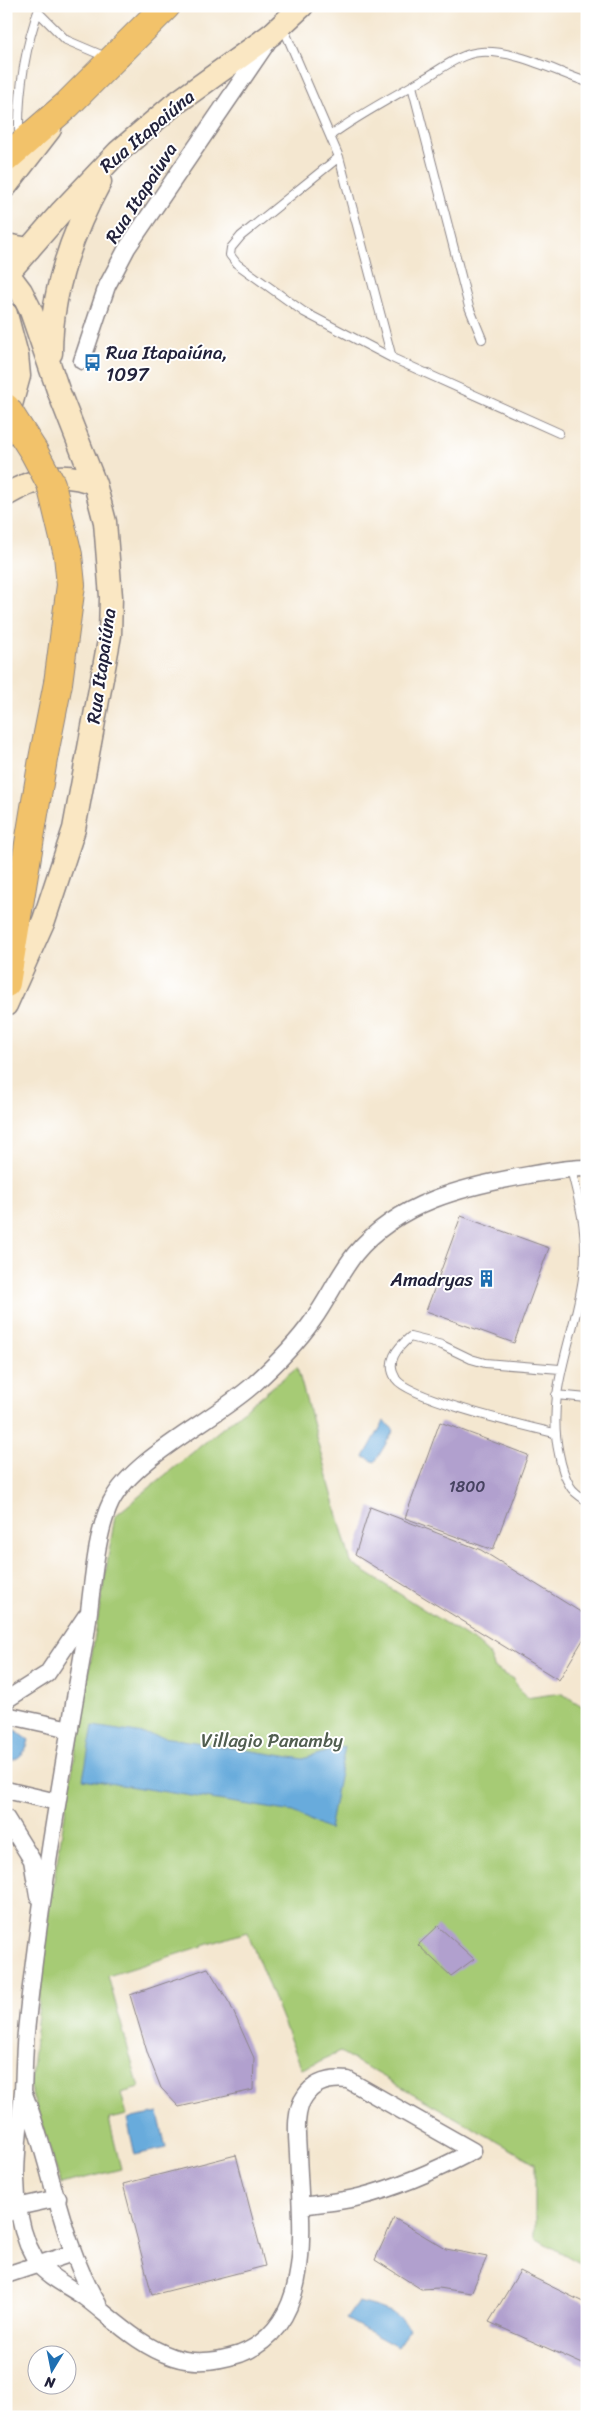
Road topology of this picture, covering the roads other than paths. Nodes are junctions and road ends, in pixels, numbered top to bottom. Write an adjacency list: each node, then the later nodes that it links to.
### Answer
1 (166, 6): 5 (highway)
2 (302, 6): 4 (main road, Rua Itapaiúna)
3 (39, 9): 5 (lane); 10 (lane)
4 (277, 30): 9 (lane); 11 (main road, Rua Itapaiúna); 20 (street, Rua Itapaiuva)
5 (113, 59): 8 (highway)
6 (587, 82): 7 (lane)
7 (412, 86): 9 (lane); 18 (lane)
8 (67, 105): 10 (highway); 13 (main road)
9 (331, 135): 12 (lane)
10 (13, 151)
11 (118, 152): 15 (main road, Rua Itapaiúna); 21 (main road)
12 (339, 157): 19 (lane); 19 (lane)
13 (6, 186)
14 (6, 245): 15 (main road)
15 (29, 249): 16 (main road, Rua Itapaiúna)
16 (7, 275): 21 (main road, Rua Itapaiúna)
17 (6, 314): 23 (main road)
18 (482, 339)
19 (392, 358): 24 (lane)
20 (82, 361)
21 (51, 369): 25 (main road, Rua Itapaiúna)
22 (6, 408): 27 (highway, bridge)
23 (6, 423)
24 (560, 433)
25 (95, 484): 26 (main road); 28 (main road, Rua Itapaiúna)
26 (6, 495)
27 (6, 983)
28 (6, 1005)
29 (579, 1168): 30 (lane); 35 (street)
30 (560, 1369): 31 (lane); 33 (lane)
31 (556, 1395): 32 (lane); 33 (lane)
32 (587, 1398)
33 (554, 1433): 34 (lane)
34 (587, 1501)
35 (91, 1608): 36 (street); 38 (street)
36 (6, 1700)
37 (6, 1715): 38 (street)
38 (70, 1729): 40 (street)
39 (6, 1790): 40 (street)
40 (57, 1802): 42 (street)
41 (6, 1818): 42 (street)
42 (40, 1911): 43 (street)
43 (23, 2092): 44 (street); 46 (street)
44 (58, 2198): 46 (street); 47 (street)
45 (302, 2206): 45 (street); 50 (street)
46 (11, 2210): 48 (street)
47 (73, 2252): 48 (street); 50 (street)
48 (39, 2266): 49 (street); 50 (street)
49 (6, 2275)
50 (102, 2310)

